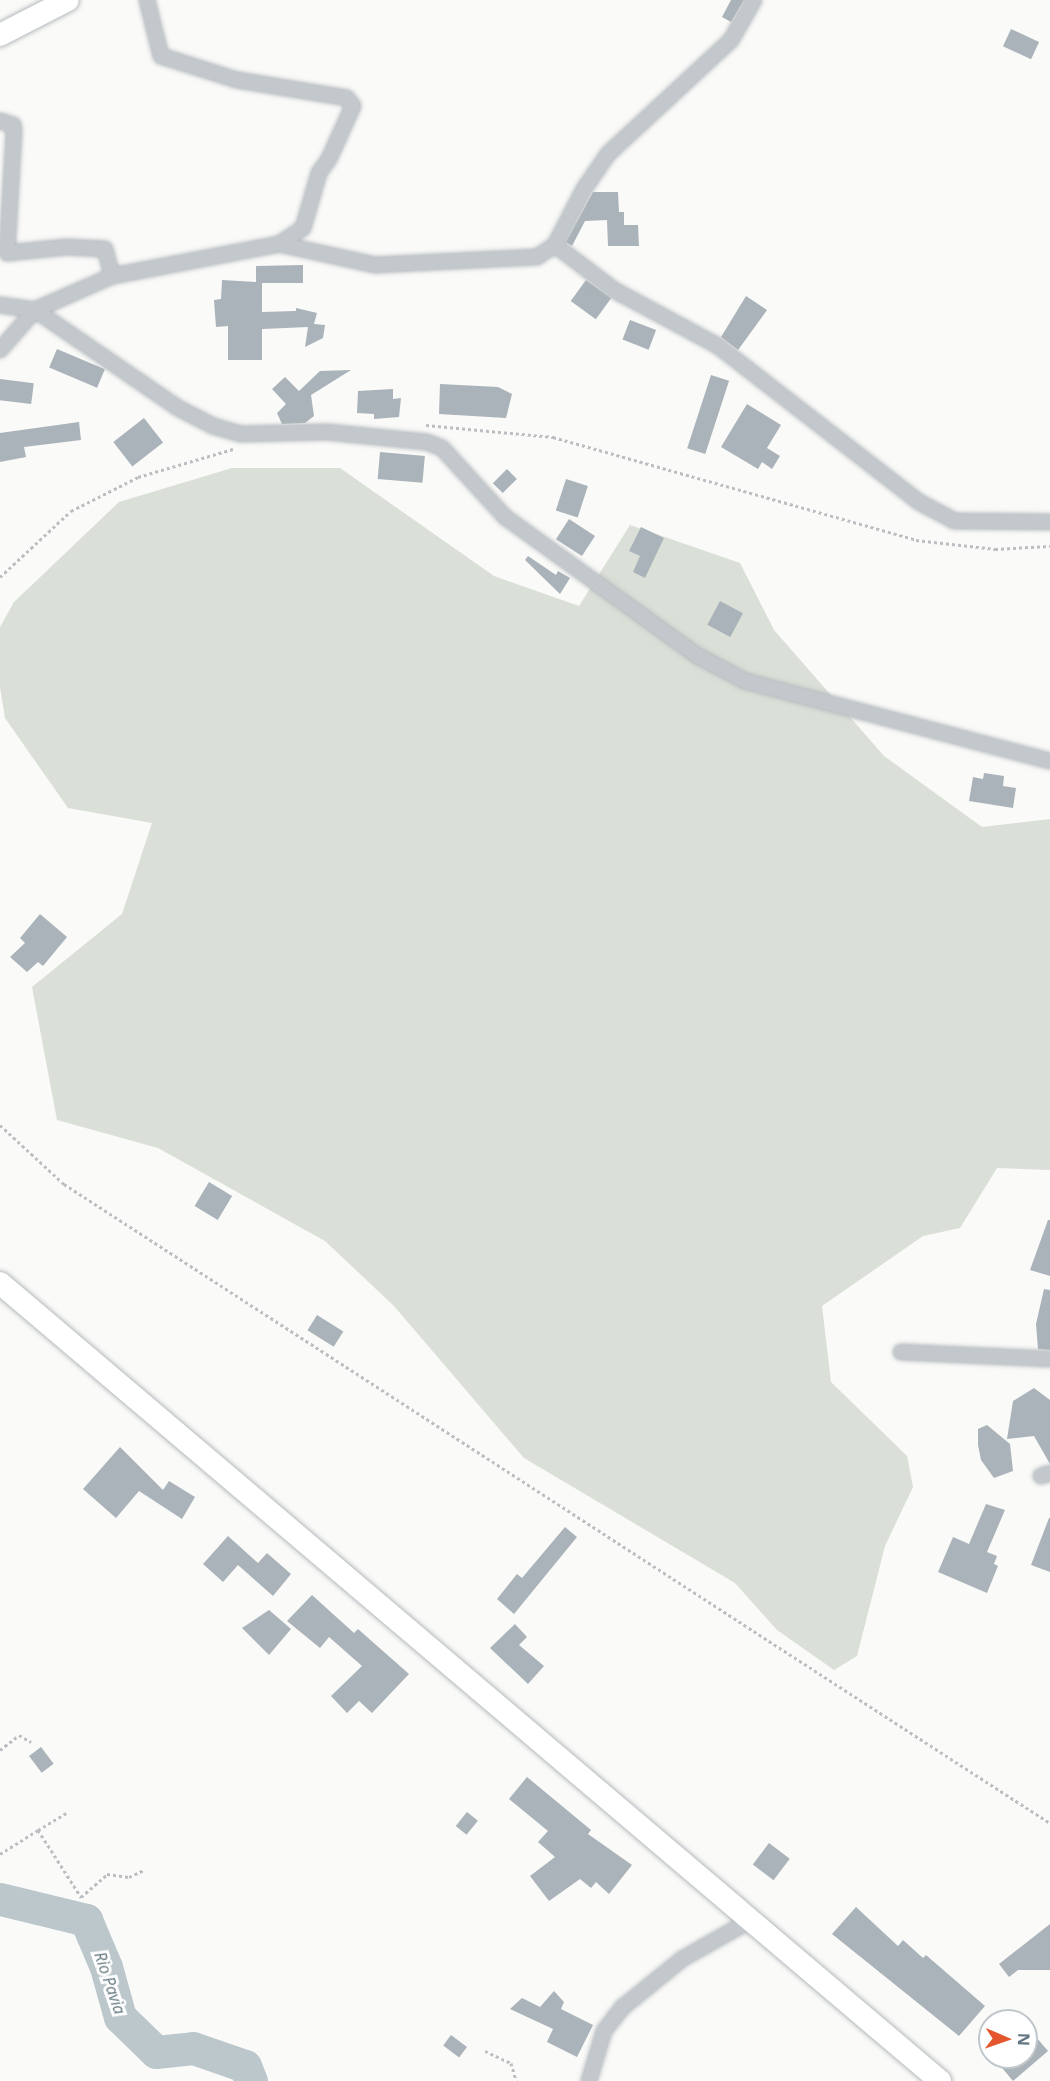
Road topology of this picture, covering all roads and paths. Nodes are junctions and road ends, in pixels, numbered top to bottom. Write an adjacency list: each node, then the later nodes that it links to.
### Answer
1 (68, 0): 4 (main road)
2 (147, 0): 6 (street)
3 (754, 0): 7 (street)
4 (0, 35)
5 (0, 121): 8 (street)
6 (279, 244): 7 (street); 8 (street)
7 (555, 245): 14 (street)
8 (112, 276): 10 (street)
9 (0, 305): 10 (street)
10 (36, 310): 11 (street); 17 (street)
11 (0, 350)
12 (417, 426): 15 (path)
13 (235, 448): 16 (path)
14 (1050, 522)
15 (1050, 546)
16 (0, 577)
17 (1050, 761)
18 (0, 1125): 25 (path)
19 (0, 1283): 29 (main road)
20 (901, 1352): 21 (street)
21 (1050, 1359)
22 (31, 1742): 23 (path)
23 (0, 1750)
24 (69, 1812): 26 (path)
25 (1050, 1823)
26 (38, 1830): 27 (path); 28 (path)
27 (0, 1854)
28 (144, 1870)
29 (751, 1920): 32 (street); 33 (main road)
30 (485, 2051): 31 (path)
31 (516, 2081)
32 (589, 2081)
33 (940, 2081)

